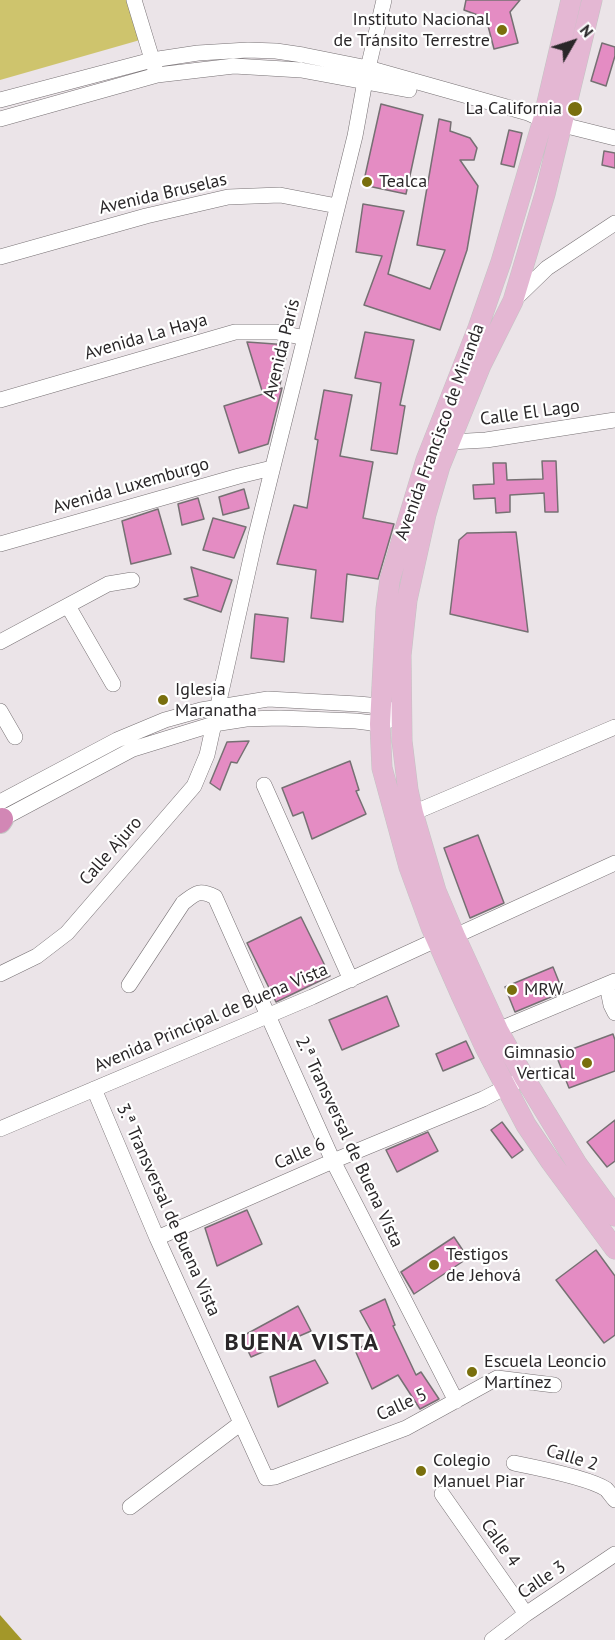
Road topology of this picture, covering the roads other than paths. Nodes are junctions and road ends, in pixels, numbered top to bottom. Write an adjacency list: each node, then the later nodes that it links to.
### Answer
1 (134, 0): 5 (street)
2 (384, 0): 7 (street, Avenida París)
3 (571, 0): 10 (main road, Avenida Francisco de Miranda)
4 (592, 0): 10 (main road, Avenida Francisco de Miranda)
5 (152, 60): 6 (street); 7 (street); 8 (street)
6 (157, 75): 7 (street); 9 (street)
7 (366, 75): 10 (street); 12 (street, Avenida París)
8 (0, 100)
9 (0, 118)
10 (553, 123): 11 (street); 15 (main road, Avenida Francisco de Miranda); 29 (main road, Avenida Francisco de Miranda)
11 (615, 138)
12 (337, 206): 14 (street, Avenida Bruselas); 16 (street, Avenida París)
13 (615, 223): 15 (street)
14 (0, 257)
15 (513, 301): 19 (main road, Avenida Francisco de Miranda)
16 (304, 338): 17 (street, Avenida La Haya); 20 (street, Avenida París)
17 (0, 400)
18 (615, 420): 19 (street, Calle El Lago)
19 (450, 442): 28 (main road, Avenida Francisco de Miranda)
20 (272, 468): 21 (street, Avenida Luxemburgo); 26 (street, Avenida París)
21 (0, 544)
22 (132, 579): 23 (street)
23 (68, 606): 24 (street); 25 (street)
24 (0, 642)
25 (114, 684)
26 (217, 707): 29 (street); 30 (street, Calle Ajuro); 35 (street)
27 (0, 711): 32 (street)
28 (403, 714): 29 (street); 34 (main road, Avenida Francisco de Miranda)
29 (380, 715): 30 (street); 37 (main road, Avenida Francisco de Miranda)
30 (214, 724): 35 (street); 38 (street, Calle Ajuro)
31 (615, 727): 34 (street)
32 (15, 737)
33 (264, 786): 39 (street)
34 (413, 813): 37 (main road, Avenida Francisco de Miranda)
35 (1, 816)
36 (615, 863): 37 (street, Avenida Principal de Buena Vista)
37 (446, 938): 39 (street, Avenida Principal de Buena Vista); 44 (main road, Avenida Francisco de Miranda); 46 (main road, Avenida Francisco de Miranda)
38 (0, 974)
39 (351, 980): 43 (street, Avenida Principal de Buena Vista)
40 (611, 983): 42 (street); 44 (street)
41 (129, 985): 43 (street, 2.ª Transversal de Buena Vista)
42 (615, 1013)
43 (268, 1016): 47 (street, Avenida Principal de Buena Vista); 49 (street, 2.ª Transversal de Buena Vista)
44 (498, 1030): 45 (main road, Avenida Francisco de Miranda)
45 (524, 1077): 46 (street, Calle 6); 50 (main road, Avenida Francisco de Miranda)
46 (506, 1088): 49 (street, Calle 6); 52 (main road, Avenida Francisco de Miranda)
47 (94, 1089): 48 (street, Avenida Principal de Buena Vista); 51 (street, 3.ª Transversal de Buena Vista)
48 (0, 1129)
49 (333, 1161): 51 (street, Calle 6); 54 (street, 2.ª Transversal de Buena Vista)
50 (615, 1216)
51 (157, 1238): 55 (street, 3.ª Transversal de Buena Vista)
52 (615, 1249)
53 (554, 1385): 54 (street, Calle 5)
54 (456, 1401): 57 (street, Calle 5)
55 (241, 1423): 57 (street, 3.ª Transversal de Buena Vista); 60 (street)
56 (514, 1463): 59 (street, Calle 2)
57 (266, 1478)
58 (442, 1494): 62 (street, Calle 4)
59 (615, 1500)
60 (130, 1507)
61 (615, 1554): 62 (street, Calle 3)
62 (526, 1614): 63 (street, Calle 3)
63 (492, 1640)

